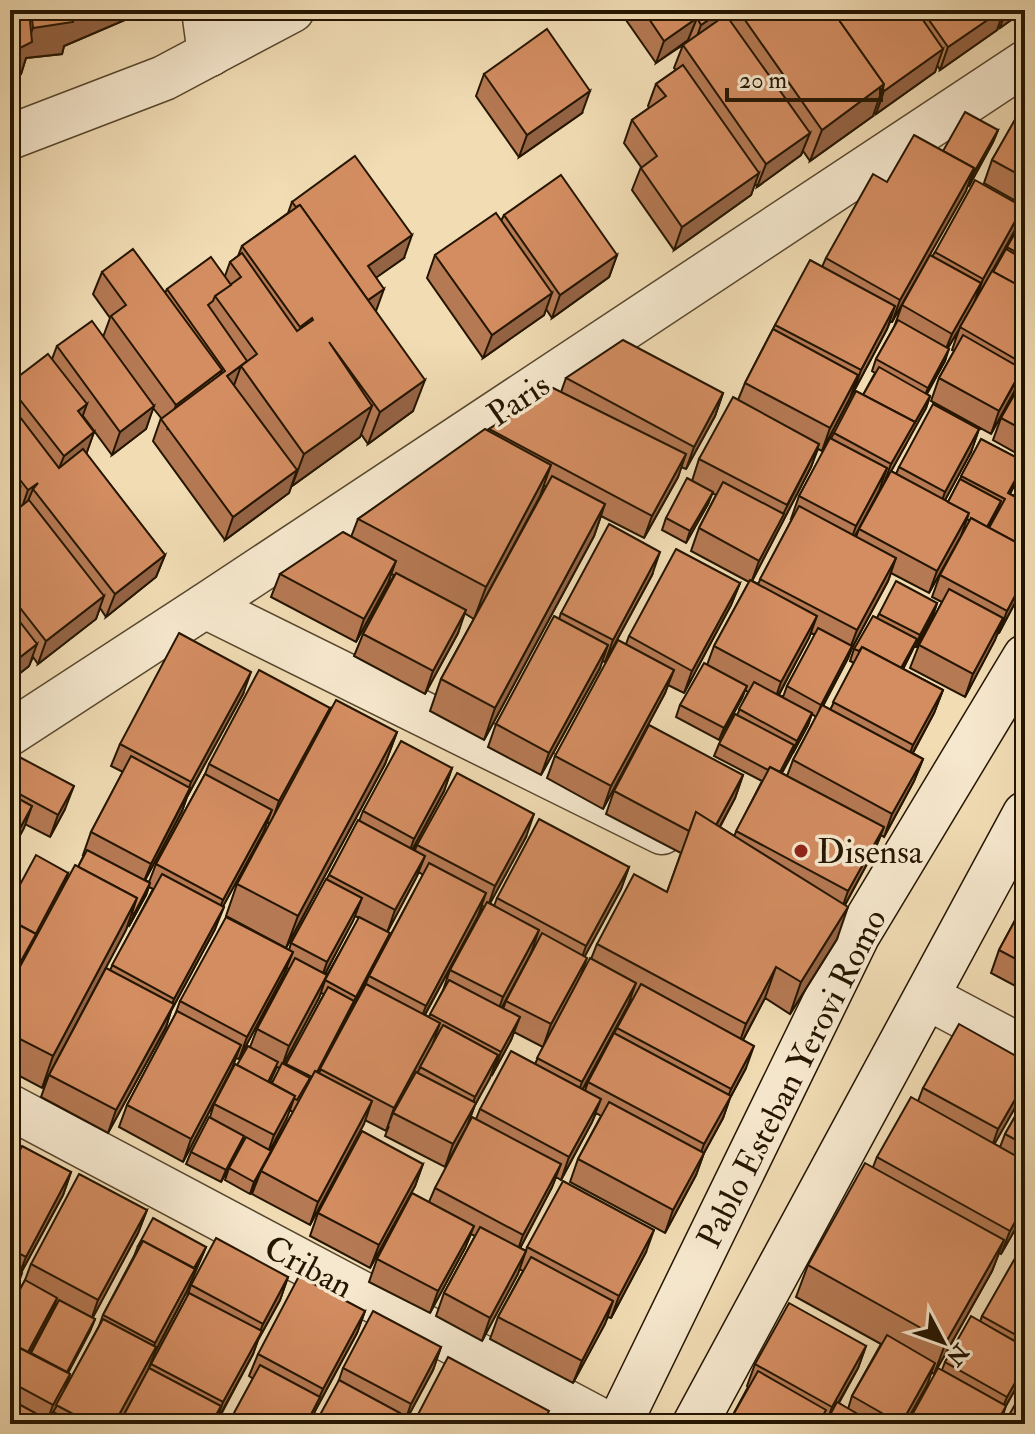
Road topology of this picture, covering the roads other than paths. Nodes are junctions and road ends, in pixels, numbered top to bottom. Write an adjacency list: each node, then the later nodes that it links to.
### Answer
1 (204, 10): 3 (street)
2 (292, 10): 3 (street)
3 (210, 54): 5 (street)
4 (1025, 63): 6 (street, Paris)
5 (10, 137)
6 (205, 606): 8 (street, Paris); 10 (street)
7 (1025, 657): 12 (street, Pablo Esteban Yerovi Romo)
8 (10, 733)
9 (1025, 814): 13 (street)
10 (698, 851)
11 (818, 915): 12 (street)
12 (857, 936): 17 (street, Pablo Esteban Yerovi Romo)
13 (927, 997): 14 (street); 18 (street)
14 (1025, 1049)
15 (10, 1107): 16 (street, Criban)
16 (607, 1424)
17 (619, 1424)
18 (695, 1424)

